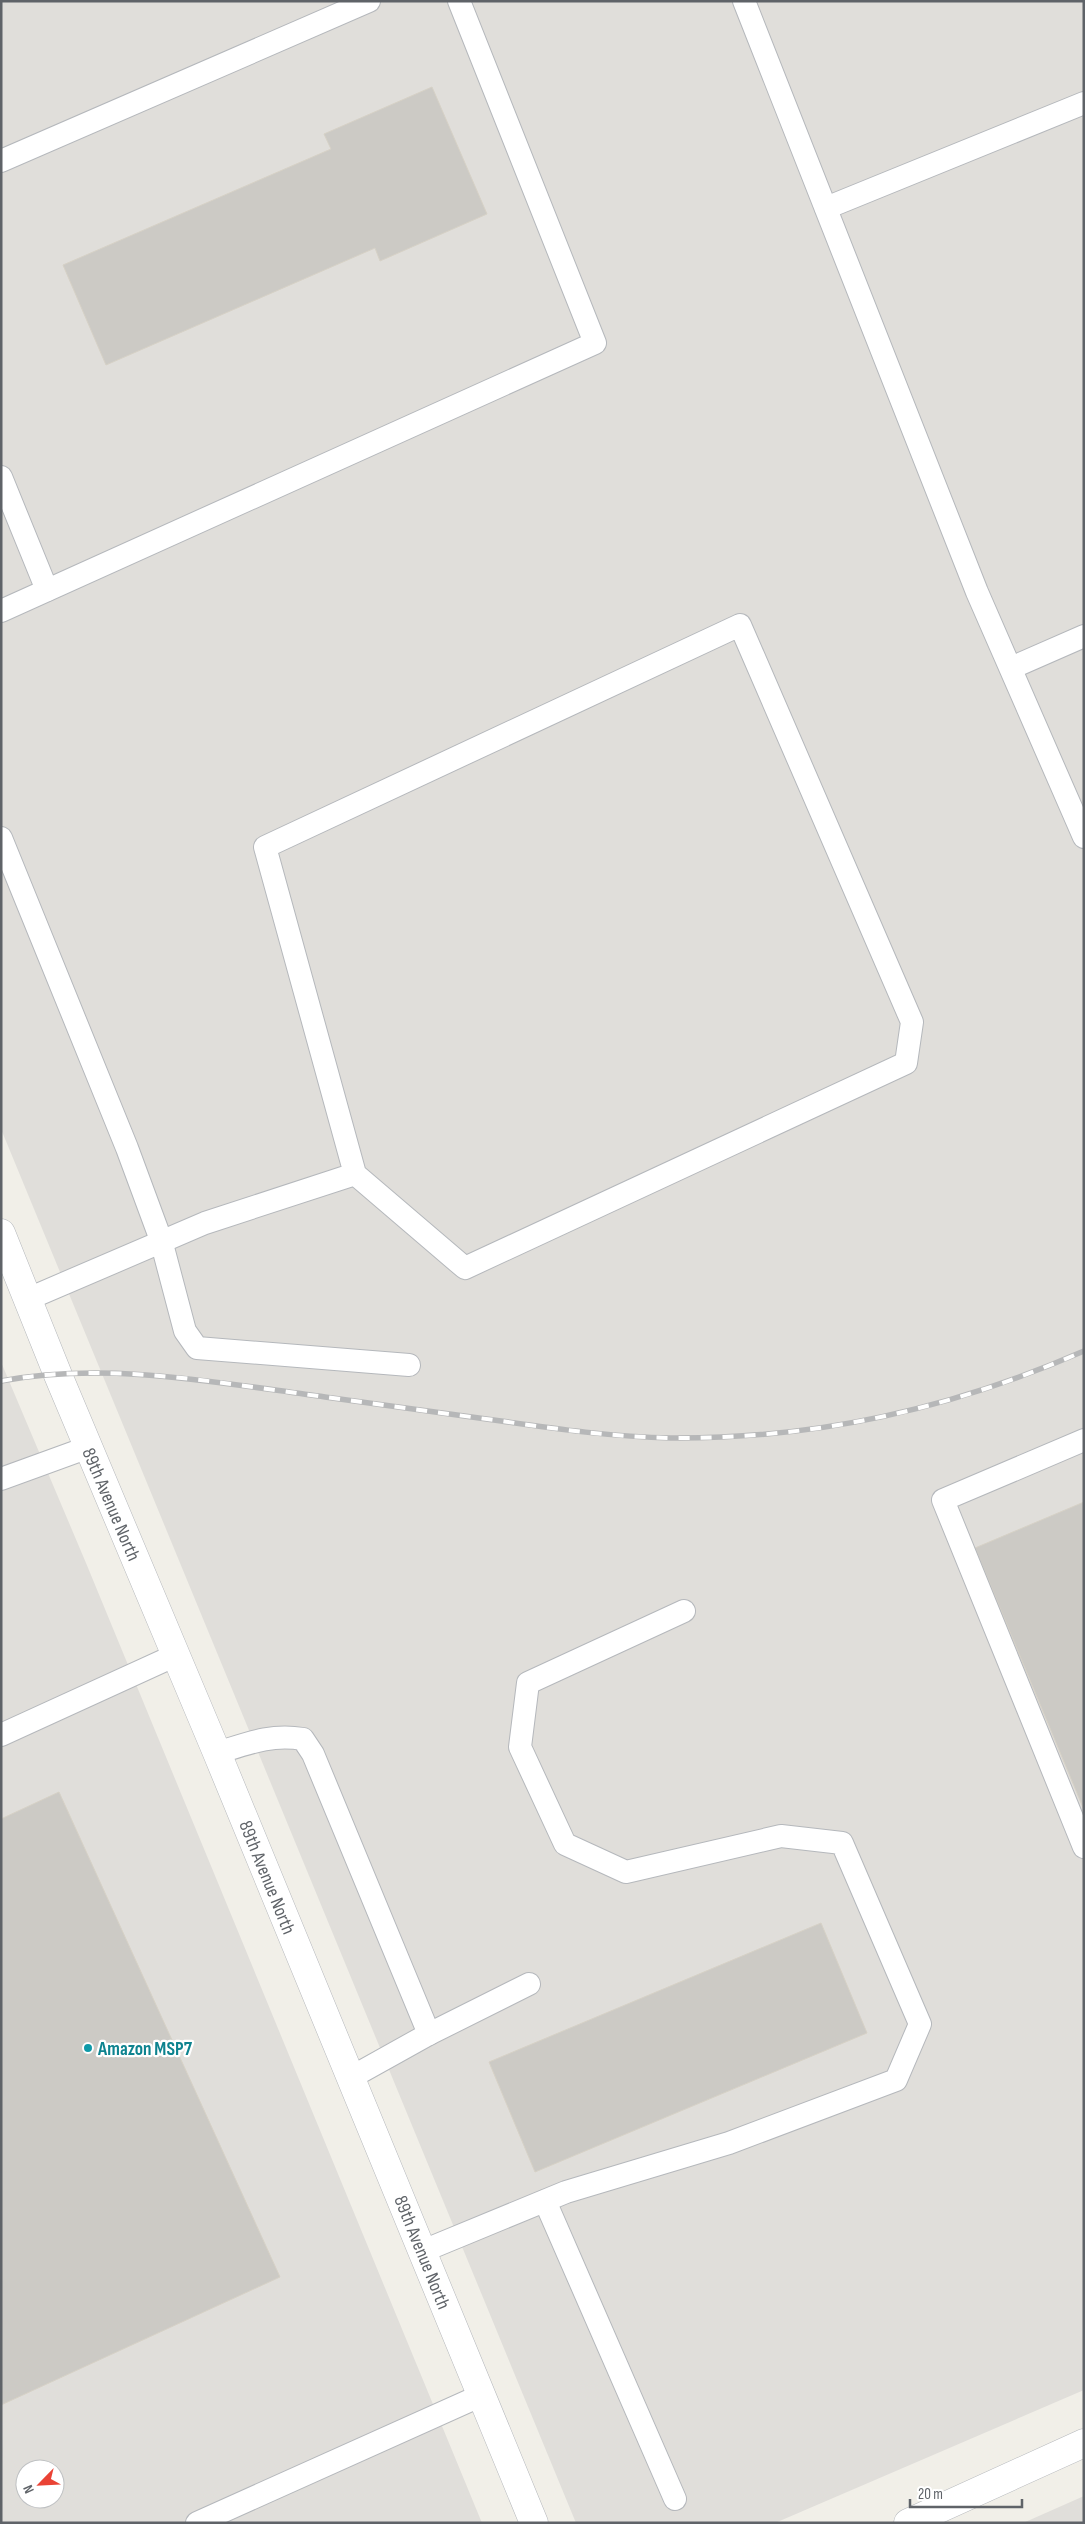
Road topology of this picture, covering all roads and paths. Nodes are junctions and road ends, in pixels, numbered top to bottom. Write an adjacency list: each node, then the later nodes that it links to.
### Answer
1 (369, 1): 5 (lane)
2 (459, 1): 8 (lane)
3 (744, 1): 6 (lane)
4 (1084, 103): 6 (lane)
5 (1, 160)
6 (826, 208): 11 (lane)
7 (1, 477): 8 (lane)
8 (47, 590): 9 (lane)
9 (1, 611)
10 (1084, 636): 11 (lane)
11 (1011, 668): 12 (lane)
12 (1084, 837)
13 (1, 838): 16 (lane)
14 (355, 1174): 14 (lane); 16 (lane)
15 (3, 1240): 17 (street, 89th Avenue North)
16 (161, 1240): 17 (lane); 18 (lane)
17 (28, 1299): 20 (street, 89th Avenue North)
18 (409, 1365)
19 (1084, 1440): 26 (lane)
20 (89, 1447): 21 (lane); 23 (street, 89th Avenue North)
21 (1, 1479)
22 (684, 1611): 30 (lane)
23 (176, 1655): 24 (lane); 25 (street, 89th Avenue North)
24 (1, 1735)
25 (217, 1753): 28 (lane); 29 (street, 89th Avenue North)
26 (1084, 1847)
27 (529, 1984): 28 (lane)
28 (428, 2034): 29 (lane)
29 (350, 2078): 31 (street, 89th Avenue North)
30 (545, 2201): 31 (lane); 34 (lane)
31 (423, 2251): 32 (street, 89th Avenue North)
32 (482, 2395): 35 (lane); 36 (street, 89th Avenue North)
33 (1084, 2443): 37 (street)
34 (674, 2499)
35 (197, 2523)
36 (534, 2523)
37 (908, 2523)

